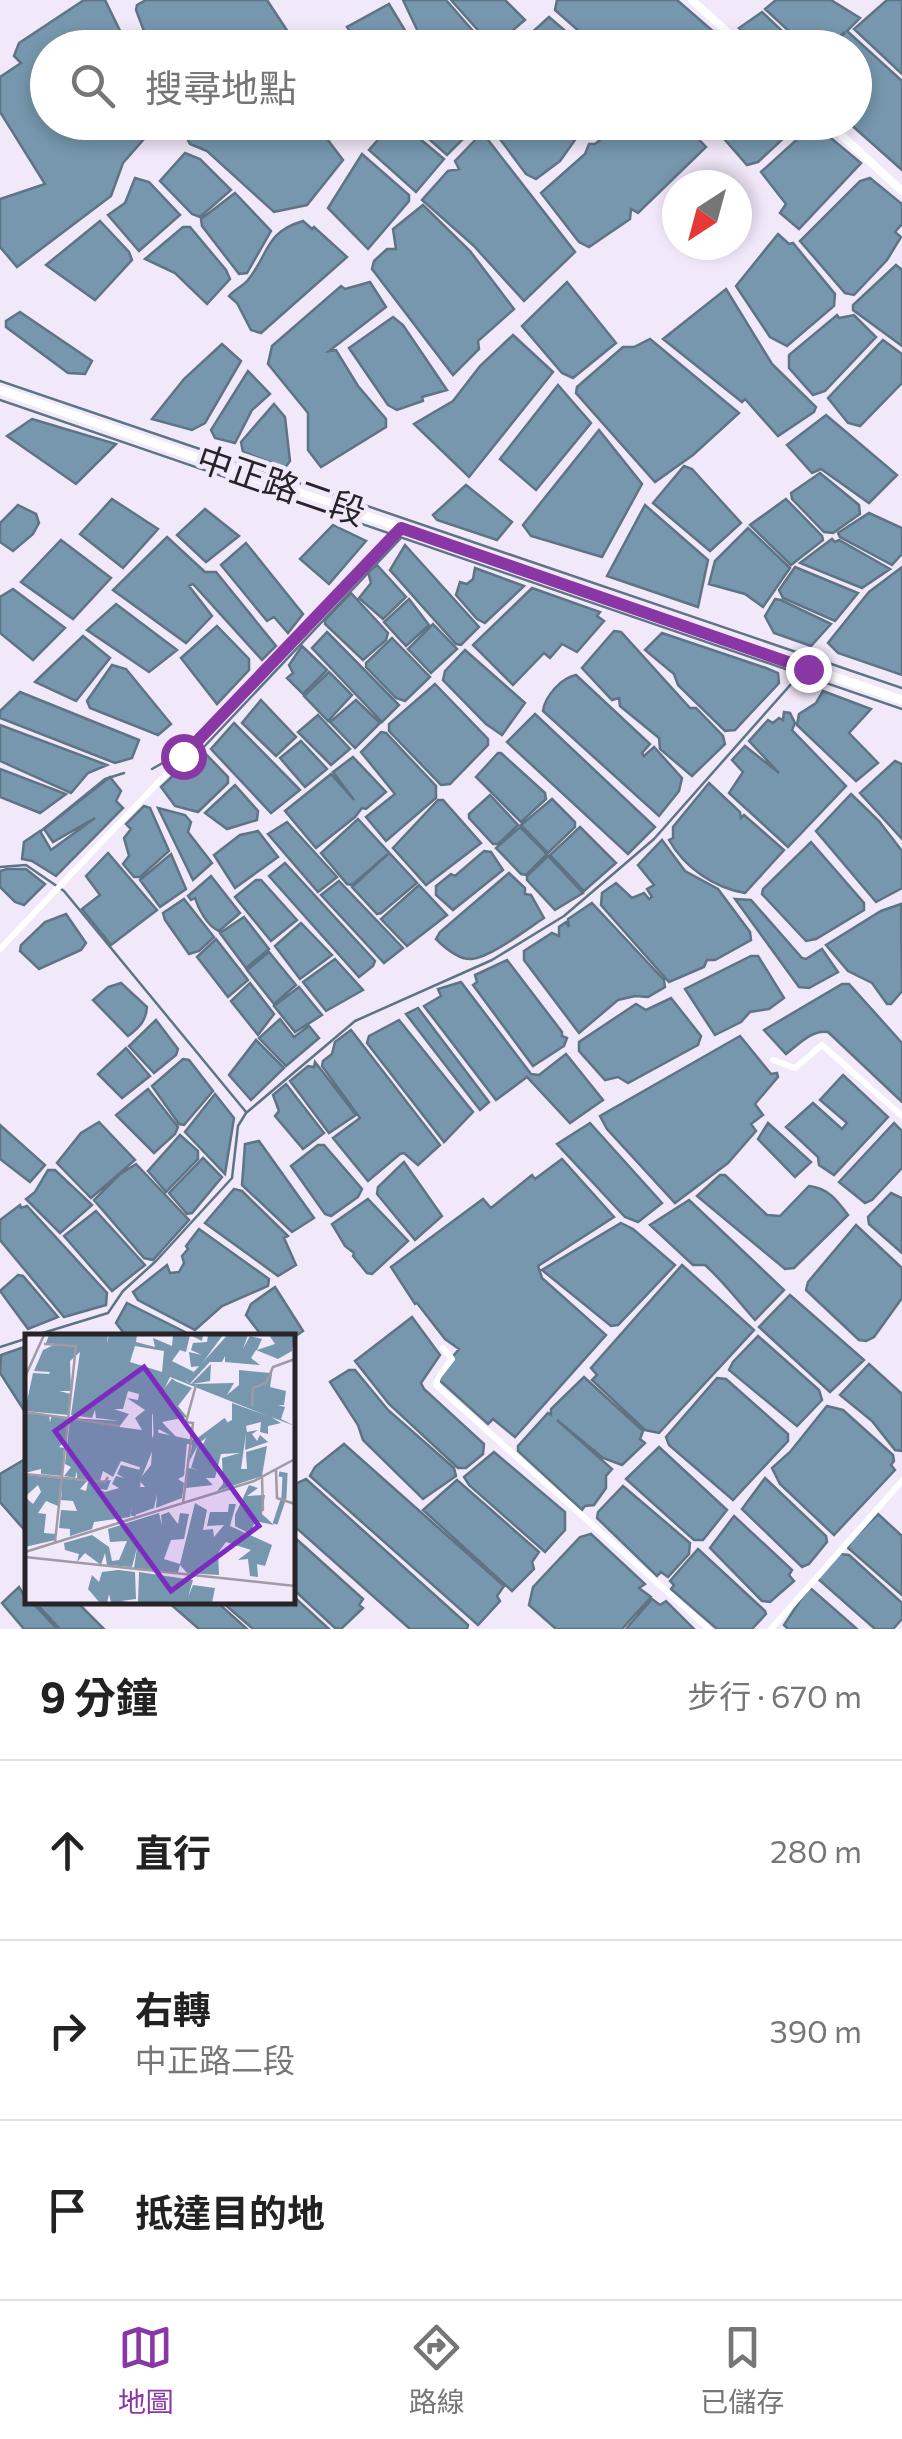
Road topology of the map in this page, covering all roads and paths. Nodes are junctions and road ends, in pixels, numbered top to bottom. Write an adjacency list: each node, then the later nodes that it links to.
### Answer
1 (692, 0): 2 (street)
2 (724, 30)
3 (847, 140): 4 (street)
4 (902, 191)
5 (0, 390): 6 (main road, 中正路二段)
6 (401, 528): 7 (main road, 中正路二段); 8 (street)
7 (902, 700)
8 (0, 949)
9 (772, 1060): 10 (street)
10 (902, 1116)
11 (443, 1348): 13 (street)
12 (902, 1481): 14 (street)
13 (709, 1629)
14 (771, 1629)

